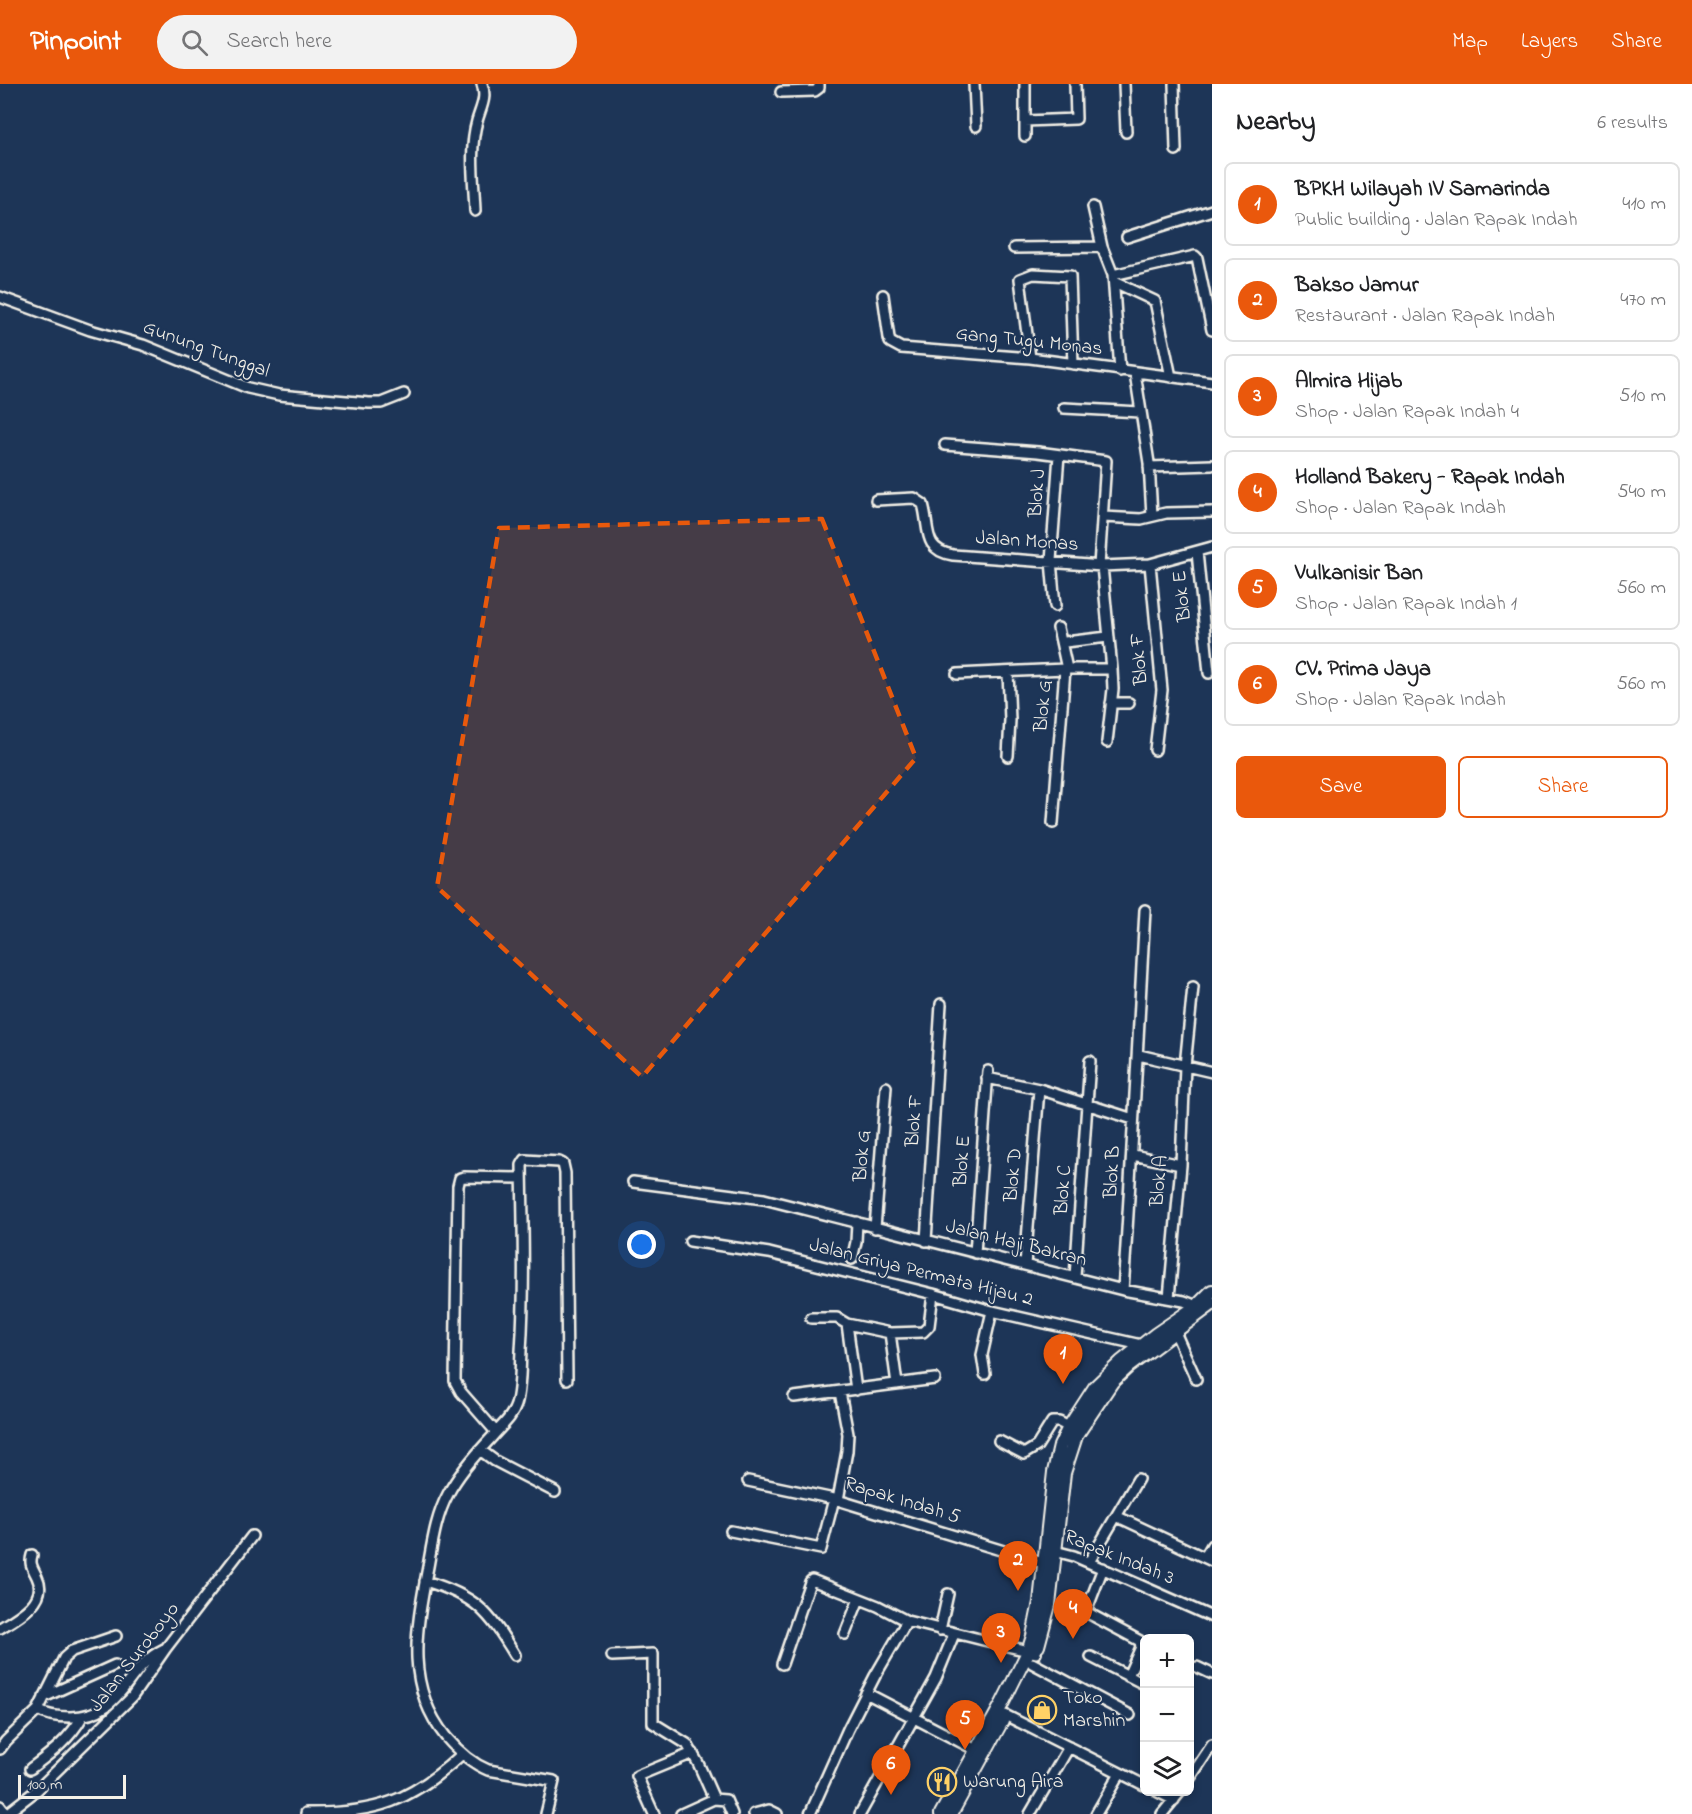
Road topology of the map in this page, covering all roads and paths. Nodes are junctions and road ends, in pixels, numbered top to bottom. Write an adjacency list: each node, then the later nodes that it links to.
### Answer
1 (482, 84): 16 (street)
2 (819, 84): 8 (street)
3 (974, 84): 10 (street)
4 (1025, 84): 9 (street)
5 (1075, 84): 9 (street)
6 (1124, 84): 11 (street)
7 (1174, 84): 13 (street)
8 (781, 92)
9 (1025, 121): 12 (street)
10 (976, 126)
11 (1126, 132)
12 (1025, 136)
13 (1176, 150)
14 (1093, 207): 18 (street)
15 (1212, 210): 17 (street)
16 (475, 211)
17 (1127, 237)
18 (1102, 247): 19 (street); 20 (street)
19 (1014, 248)
20 (1114, 278): 23 (street); 26 (street); 28 (street)
21 (883, 295): 24 (street, Gang Tugu Monas)
22 (0, 297): 30 (street, Gunung Tunggal)
23 (1212, 330)
24 (1030, 358): 25 (street, Gang Tugu Monas); 25 (street)
25 (1073, 364): 26 (street, Gang Tugu Monas)
26 (1120, 371): 27 (street, Gang Tugu Monas)
27 (1135, 373): 28 (street, Gang Tugu Monas); 32 (street)
28 (1171, 377): 29 (street, Gang Tugu Monas)
29 (1212, 382)
30 (404, 394)
31 (1064, 408): 32 (street)
32 (1140, 412): 36 (street)
33 (945, 445): 34 (street)
34 (1059, 455): 40 (street); 43 (street, Blok J)
35 (1212, 465): 36 (street)
36 (1149, 466): 39 (street)
37 (876, 500): 43 (street, Jalan Monas)
38 (1212, 512): 39 (street)
39 (1152, 516): 40 (street)
40 (1103, 517): 45 (street)
41 (1212, 547): 42 (street, Jalan Monas)
42 (1197, 552): 44 (street, Jalan Monas); 53 (street, Blok E)
43 (1051, 561): 45 (street, Jalan Monas); 46 (street, Blok J)
44 (1150, 564): 45 (street, Jalan Monas); 58 (street, Blok F)
45 (1101, 566): 48 (street)
46 (1055, 606)
47 (1058, 628): 50 (street)
48 (1108, 638): 49 (street); 51 (street)
49 (1065, 642)
50 (1066, 669): 51 (street, Blok G); 52 (street); 60 (street, Blok G)
51 (1112, 669): 55 (street)
52 (1008, 672): 54 (street); 59 (street)
53 (1209, 673)
54 (957, 674)
55 (1111, 703): 56 (street); 57 (street)
56 (1129, 703)
57 (1107, 742)
58 (1155, 750)
59 (1008, 756)
60 (1053, 824)
61 (1145, 910): 64 (street, Blok B)
62 (1193, 987): 66 (street, Blok A)
63 (941, 1004): 79 (street, Blok F)
64 (1139, 1055): 66 (street); 71 (street, Blok B)
65 (1090, 1061): 70 (street, Blok C)
66 (1185, 1066): 67 (street); 73 (street, Blok A)
67 (1212, 1072)
68 (886, 1087): 77 (street, Blok G)
69 (1039, 1089): 70 (street); 80 (street, Blok E); 82 (street, Blok D)
70 (1088, 1105): 71 (street); 83 (street, Blok C)
71 (1132, 1119): 72 (street, Blok B)
72 (1133, 1155): 73 (street); 84 (street, Blok B)
73 (1181, 1165): 87 (street, Blok A)
74 (522, 1178): 97 (street); 106 (street); 106 (street)
75 (633, 1182): 76 (street, Jalan Haji Bakran)
76 (856, 1222): 77 (street, Jalan Haji Bakran); 81 (street)
77 (875, 1228): 79 (street, Jalan Haji Bakran)
78 (690, 1241): 86 (street, Jalan Griya Permata Hijau 2)
79 (926, 1241): 80 (street, Jalan Haji Bakran)
80 (975, 1253): 82 (street, Jalan Haji Bakran)
81 (852, 1259)
82 (1025, 1265): 83 (street, Jalan Haji Bakran)
83 (1076, 1277): 84 (street, Jalan Haji Bakran)
84 (1123, 1290): 87 (street, Jalan Haji Bakran)
85 (1212, 1291): 89 (main road)
86 (933, 1294): 90 (street, Jalan Griya Permata Hijau 2); 94 (street)
87 (1169, 1298): 89 (street, Jalan Haji Bakran)
88 (1212, 1304): 93 (main road)
89 (1197, 1306): 95 (main road)
90 (992, 1311): 95 (street, Jalan Griya Permata Hijau 2); 96 (street)
91 (811, 1318): 92 (street)
92 (847, 1324): 94 (street); 101 (street)
93 (1175, 1332): 99 (street); 104 (main road)
94 (890, 1333): 100 (street)
95 (1141, 1345): 104 (main road)
96 (985, 1374)
97 (567, 1379)
98 (935, 1379): 100 (street)
99 (1196, 1379)
100 (897, 1384): 101 (street)
101 (856, 1390): 102 (street)
102 (840, 1392): 103 (street); 112 (street)
103 (794, 1397)
104 (1083, 1414): 105 (main road); 117 (main road)
105 (1069, 1427): 107 (street); 117 (main road)
106 (496, 1432): 108 (street)
107 (999, 1441)
108 (480, 1450): 111 (street); 123 (street)
109 (1138, 1479): 113 (street)
110 (748, 1481): 112 (street, Rapak Indah 5)
111 (555, 1492)
112 (836, 1499): 114 (street); 121 (street, Rapak Indah 5)
113 (1116, 1516): 119 (street); 120 (street)
114 (731, 1531)
115 (252, 1536): 133 (street, Jalan Suroboyo)
116 (1212, 1545): 119 (street)
117 (1050, 1550): 120 (street, Rapak Indah 3); 121 (main road); 136 (main road)
118 (32, 1555): 128 (street)
119 (1208, 1559)
120 (1089, 1562): 122 (street, Rapak Indah 3)
121 (1043, 1563): 136 (main road)
122 (1103, 1568): 126 (street, Rapak Indah 3); 142 (street)
123 (425, 1581): 134 (street); 156 (street)
124 (948, 1594): 129 (street)
125 (859, 1599): 127 (street); 130 (street); 138 (street)
126 (1212, 1617)
127 (907, 1621): 129 (street); 144 (street)
128 (0, 1628)
129 (940, 1630): 131 (street)
130 (846, 1634)
131 (954, 1634): 136 (street); 150 (street)
132 (116, 1636): 145 (street)
133 (166, 1648): 149 (street); 166 (street, Jalan Suroboyo)
134 (515, 1655)
135 (612, 1656): 155 (street)
136 (1032, 1656): 147 (main road); 148 (street); 154 (main road)
137 (1091, 1657): 142 (street)
138 (782, 1664)
139 (116, 1665): 145 (street)
140 (1197, 1666): 141 (street)
141 (1212, 1674)
142 (1128, 1676): 143 (street)
143 (1140, 1682)
144 (866, 1693): 150 (street); 173 (street)
145 (44, 1697): 146 (street)
146 (38, 1710): 149 (street); 153 (street)
147 (1005, 1715): 152 (street); 176 (main road)
148 (1130, 1715)
149 (82, 1717): 157 (street)
150 (914, 1717): 154 (street); 174 (street)
151 (1212, 1745): 158 (street)
152 (1069, 1747): 159 (street); 177 (street)
153 (0, 1749)
154 (976, 1750): 175 (main road)
155 (693, 1753): 162 (street); 168 (street)
156 (462, 1754): 164 (street); 167 (street)
157 (30, 1769)
158 (1194, 1772)
159 (1120, 1773): 160 (street); 178 (street)
160 (1140, 1783)
161 (1177, 1796): 179 (street)
162 (714, 1799): 169 (street); 170 (street)
163 (0, 1806): 166 (street)
164 (366, 1812): 165 (street)
165 (306, 1813)
166 (6, 1814)
167 (546, 1814)
168 (654, 1814)
169 (681, 1814)
170 (732, 1814)
171 (754, 1814): 172 (street)
172 (777, 1814)
173 (810, 1814)
174 (860, 1814)
175 (941, 1814)
176 (951, 1814)
177 (1030, 1814)
178 (1096, 1814)
179 (1162, 1814)

